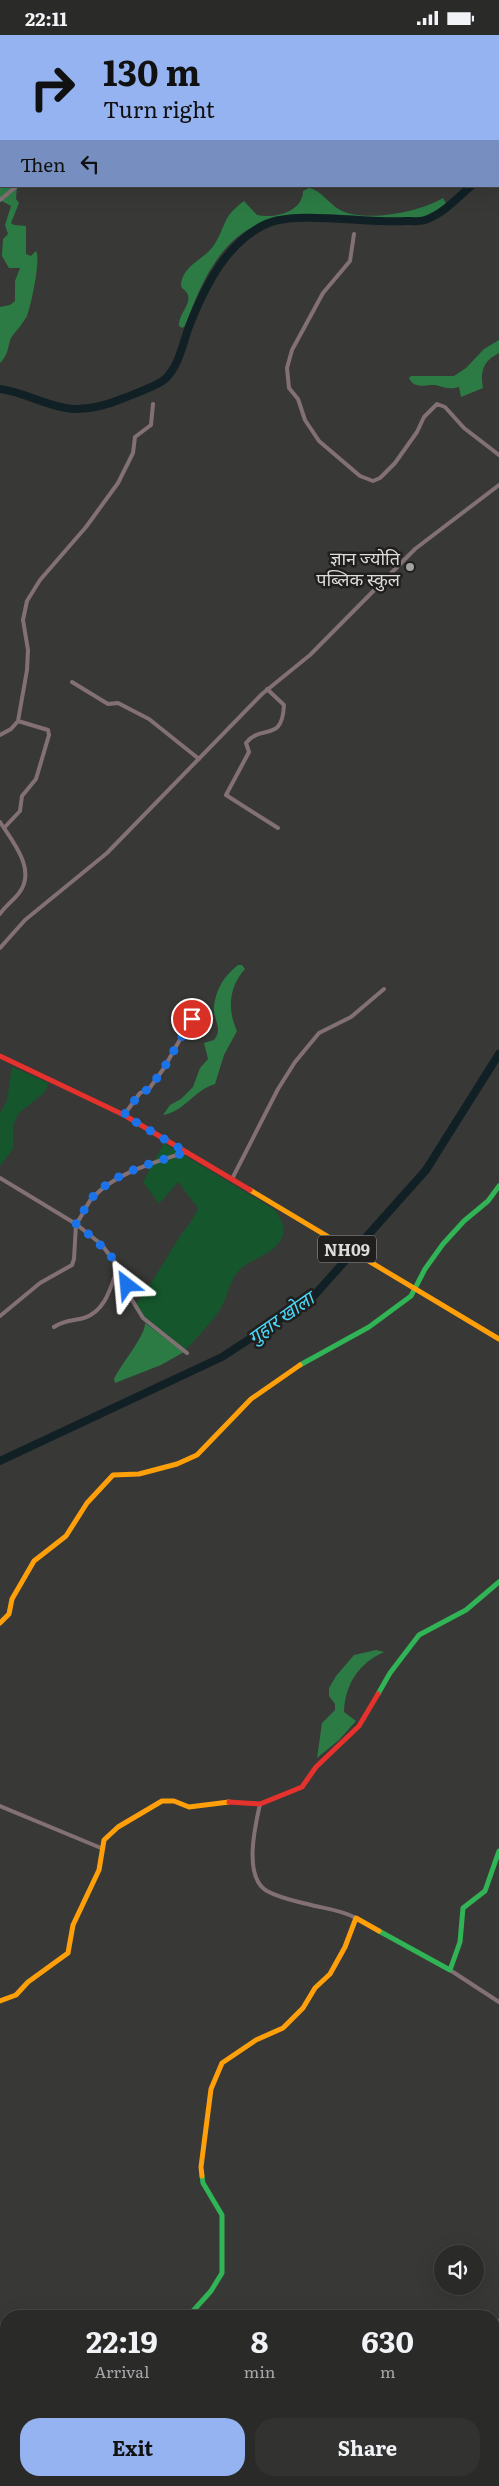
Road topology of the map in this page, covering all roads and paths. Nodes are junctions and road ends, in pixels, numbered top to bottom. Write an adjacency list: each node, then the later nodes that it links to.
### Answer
1 (16, 187): 2 (street)
2 (0, 200)
3 (354, 234): 5 (street)
4 (153, 404): 9 (street)
5 (499, 455)
6 (499, 485): 8 (street)
7 (72, 682): 11 (street)
8 (267, 689): 11 (street); 14 (street)
9 (18, 721): 10 (street); 13 (street)
10 (0, 735)
11 (199, 759): 16 (street)
12 (0, 822): 13 (street)
13 (4, 828): 15 (street)
14 (278, 828)
15 (0, 914)
16 (0, 948)
17 (384, 989): 23 (street)
18 (201, 1002): 20 (street)
19 (0, 1056): 20 (street, NH09)
20 (124, 1115): 21 (street, NH09)
21 (186, 1152): 23 (street, NH09); 25 (street)
22 (0, 1178): 25 (street)
23 (232, 1179): 27 (street, NH09)
24 (499, 1186): 27 (street)
25 (76, 1224): 26 (street); 28 (street)
26 (118, 1267): 29 (street); 31 (street)
27 (417, 1290): 30 (street, NH09); 33 (street)
28 (0, 1316)
29 (54, 1327)
30 (499, 1339)
31 (187, 1353)
32 (499, 1582): 34 (street)
33 (0, 1623)
34 (260, 1804): 36 (street); 38 (street)
35 (0, 1806): 36 (street)
36 (101, 1847): 40 (street)
37 (499, 1851): 39 (street)
38 (356, 1918): 39 (street); 42 (street)
39 (450, 1970): 41 (street)
40 (0, 2001)
41 (499, 2002)
42 (194, 2310)

